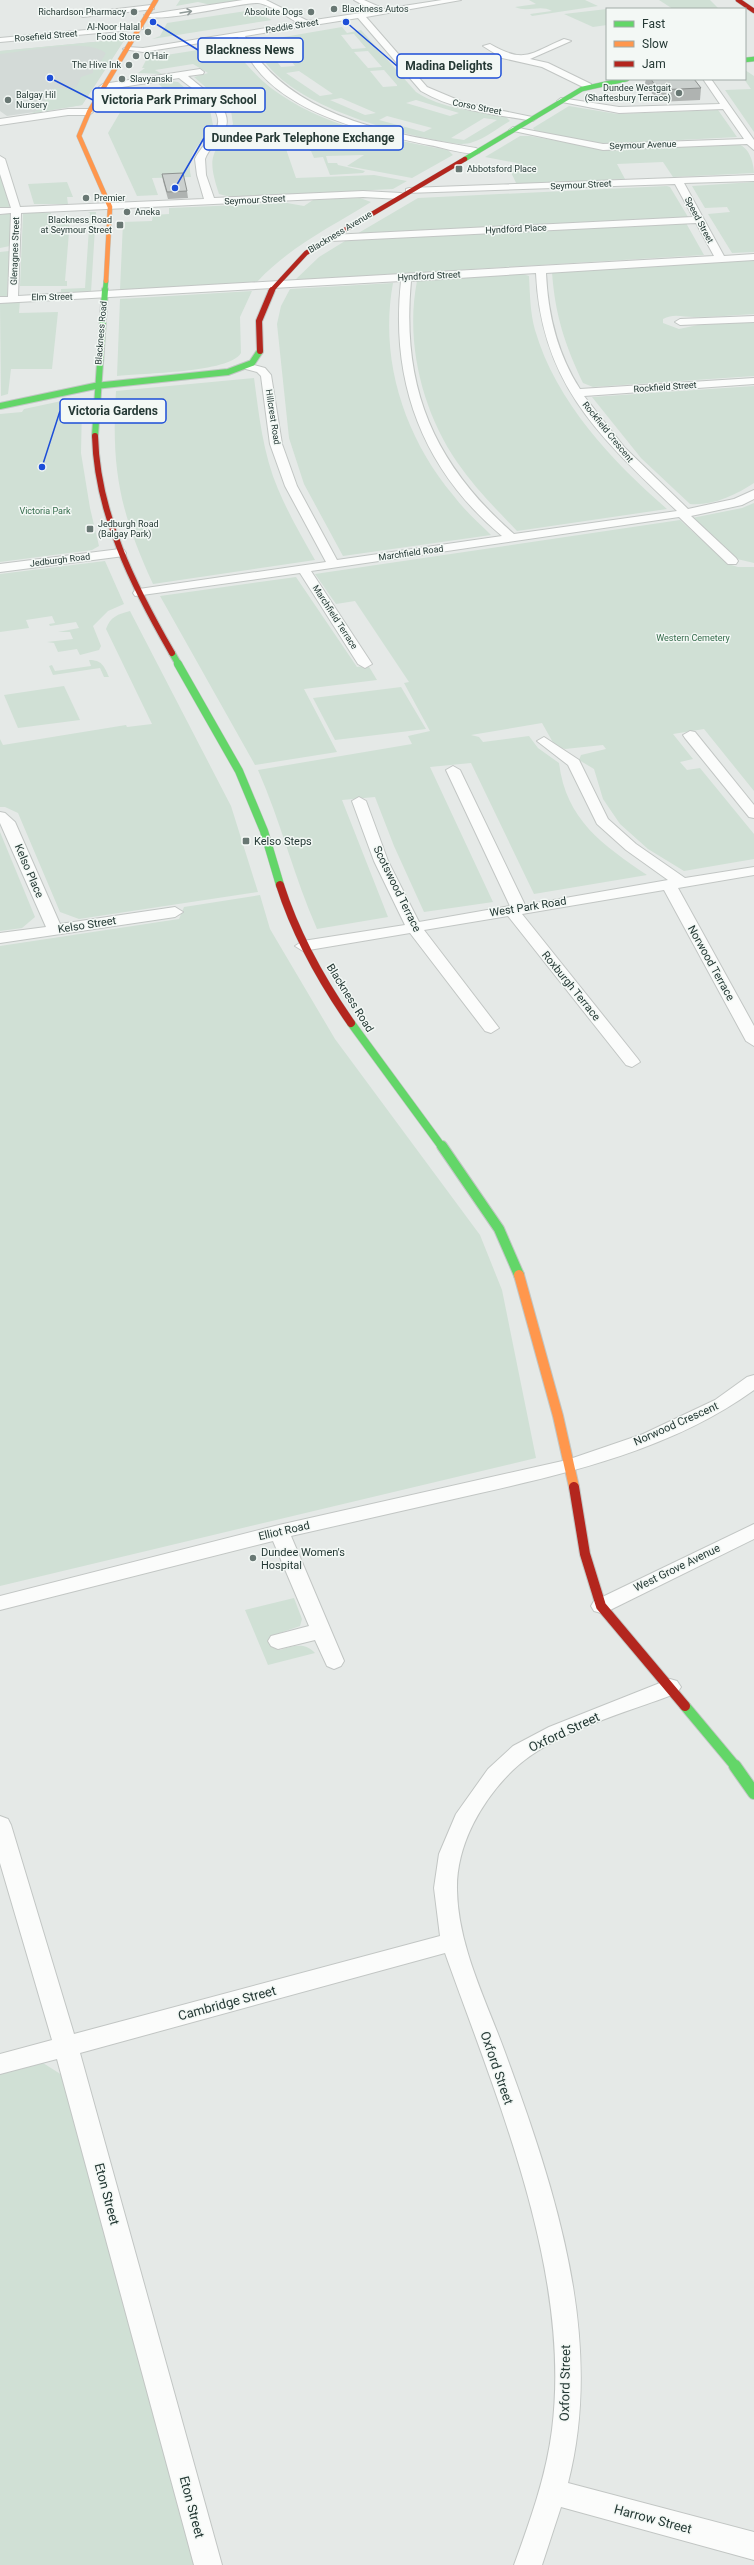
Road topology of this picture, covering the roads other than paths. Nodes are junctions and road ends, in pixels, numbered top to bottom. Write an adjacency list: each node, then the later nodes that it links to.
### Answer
1 (259, 0): 6 (street, one-way to 1); 12 (street)
2 (358, 0): 9 (street)
3 (457, 0): 9 (street, Peddie Street)
4 (738, 0): 8 (street)
5 (107, 4): 7 (street)
6 (152, 7): 7 (street); 13 (street, Blackness Road)
7 (115, 11): 10 (street)
8 (754, 11)
9 (383, 12): 11 (street, Peddie Street)
10 (83, 15)
11 (361, 16): 12 (street, Peddie Street); 29 (street, Corso Street)
12 (307, 24): 14 (street, Peddie Street)
13 (140, 27): 15 (street, Rosefield Street); 18 (street, Blackness Road)
14 (240, 34): 18 (street, Peddie Street); 33 (street)
15 (0, 40)
16 (566, 43): 19 (street)
17 (487, 48): 19 (street)
18 (127, 49): 25 (street, Blackness Road)
19 (521, 60): 24 (street)
20 (200, 72): 21 (street)
21 (181, 75): 25 (street); 38 (street)
22 (622, 80): 24 (street, Blackness Avenue)
23 (708, 80): 27 (street)
24 (588, 86): 26 (street, Blackness Avenue)
25 (103, 87): 28 (street, Blackness Road)
26 (561, 101): 27 (street); 29 (street, Blackness Avenue)
27 (726, 106): 32 (street)
28 (89, 112): 30 (street); 39 (street, Blackness Road)
29 (533, 118): 31 (street, Blackness Avenue)
30 (0, 122)
31 (513, 130): 32 (street, Seymour Avenue); 33 (street, Blackness Avenue)
32 (752, 144)
33 (476, 151): 37 (street, Blackness Avenue)
34 (1, 164): 40 (street, Glenagnes Street)
35 (754, 178): 36 (street, Seymour Street)
36 (678, 181): 37 (street, Seymour Street); 42 (street, Speed Street)
37 (405, 194): 38 (street, Seymour Street); 43 (street, Blackness Avenue)
38 (210, 202): 39 (street, Seymour Street)
39 (110, 207): 40 (street, Seymour Street); 49 (street, Blackness Road)
40 (16, 209): 41 (street, Seymour Street); 50 (street, Glenagnes Street)
41 (0, 211)
42 (701, 220): 43 (street, Hyndford Place); 45 (street, Speed Street)
43 (331, 238): 48 (street, Blackness Avenue)
44 (754, 257): 45 (street, Hyndford Street)
45 (720, 258): 46 (street, Hyndford Street)
46 (541, 269): 47 (street, Hyndford Street); 57 (street, Rockfield Crescent)
47 (406, 278): 48 (street, Hyndford Street); 61 (street)
48 (274, 286): 49 (street, Hyndford Street); 54 (street, Blackness Avenue)
49 (104, 296): 50 (street, Elm Street); 56 (street, Blackness Road)
50 (13, 298): 51 (street, Elm Street)
51 (0, 300)
52 (754, 319): 53 (street)
53 (680, 322)
54 (246, 366): 56 (street, Blackness Avenue); 64 (street, Hillcrest Road)
55 (754, 381): 57 (street, Rockfield Street)
56 (96, 386): 58 (street, Blackness Avenue); 62 (street, Blackness Road)
57 (576, 392): 60 (street, Rockfield Crescent)
58 (0, 406)
59 (754, 494): 60 (street, Marchfield Road)
60 (684, 513): 61 (street, Marchfield Road); 63 (street, Rockfield Crescent)
61 (511, 538): 64 (street, Marchfield Road)
62 (120, 553): 65 (street, Jedburgh Road); 67 (street, Blackness Road)
63 (732, 561)
64 (333, 564): 66 (street, Marchfield Road)
65 (0, 568)
66 (304, 570): 67 (street, Marchfield Road); 68 (street, Marchfield Terrace)
67 (138, 593): 82 (street, Blackness Road)
68 (365, 664)
69 (690, 735): 73 (street)
70 (544, 741): 76 (street)
71 (453, 770): 77 (street, Roxburgh Terrace)
72 (359, 801): 79 (street, Scotswood Terrace)
73 (754, 814)
74 (0, 816): 80 (street, Kelso Place)
75 (754, 870): 76 (street, West Park Road)
76 (674, 883): 77 (street, West Park Road); 84 (street, Norwood Terrace)
77 (515, 909): 79 (street, West Park Road); 85 (street, Roxburgh Terrace)
78 (175, 912): 80 (street, Kelso Street)
79 (413, 926): 82 (street, West Park Road); 83 (street, Scotswood Terrace)
80 (55, 930): 81 (street, Kelso Street)
81 (0, 938)
82 (303, 946): 87 (street, Blackness Road)
83 (491, 1028)
84 (754, 1041)
85 (632, 1062)
86 (754, 1381): 87 (street, Norwood Crescent)
87 (570, 1466): 89 (street, Elliot Road); 91 (street, Blackness Road)
88 (754, 1531): 91 (street, West Grove Avenue)
89 (279, 1532): 90 (street, Elliot Road); 92 (street)
90 (0, 1603)
91 (601, 1606): 95 (street, Blackness Road)
92 (321, 1631): 93 (street); 94 (street)
93 (278, 1641)
94 (334, 1661)
95 (670, 1687): 96 (street, Blackness Road); 98 (street, Oxford Street)
96 (754, 1793)
97 (0, 1825): 99 (street, Eton Street)
98 (453, 1942): 99 (street, Cambridge Street); 101 (street, Oxford Street)
99 (66, 2046): 100 (street, Cambridge Street); 103 (street, Eton Street)
100 (0, 2064)
101 (553, 2492): 102 (street, Harrow Street); 104 (street, Oxford Street)
102 (754, 2546)
103 (208, 2565)
104 (528, 2565)

